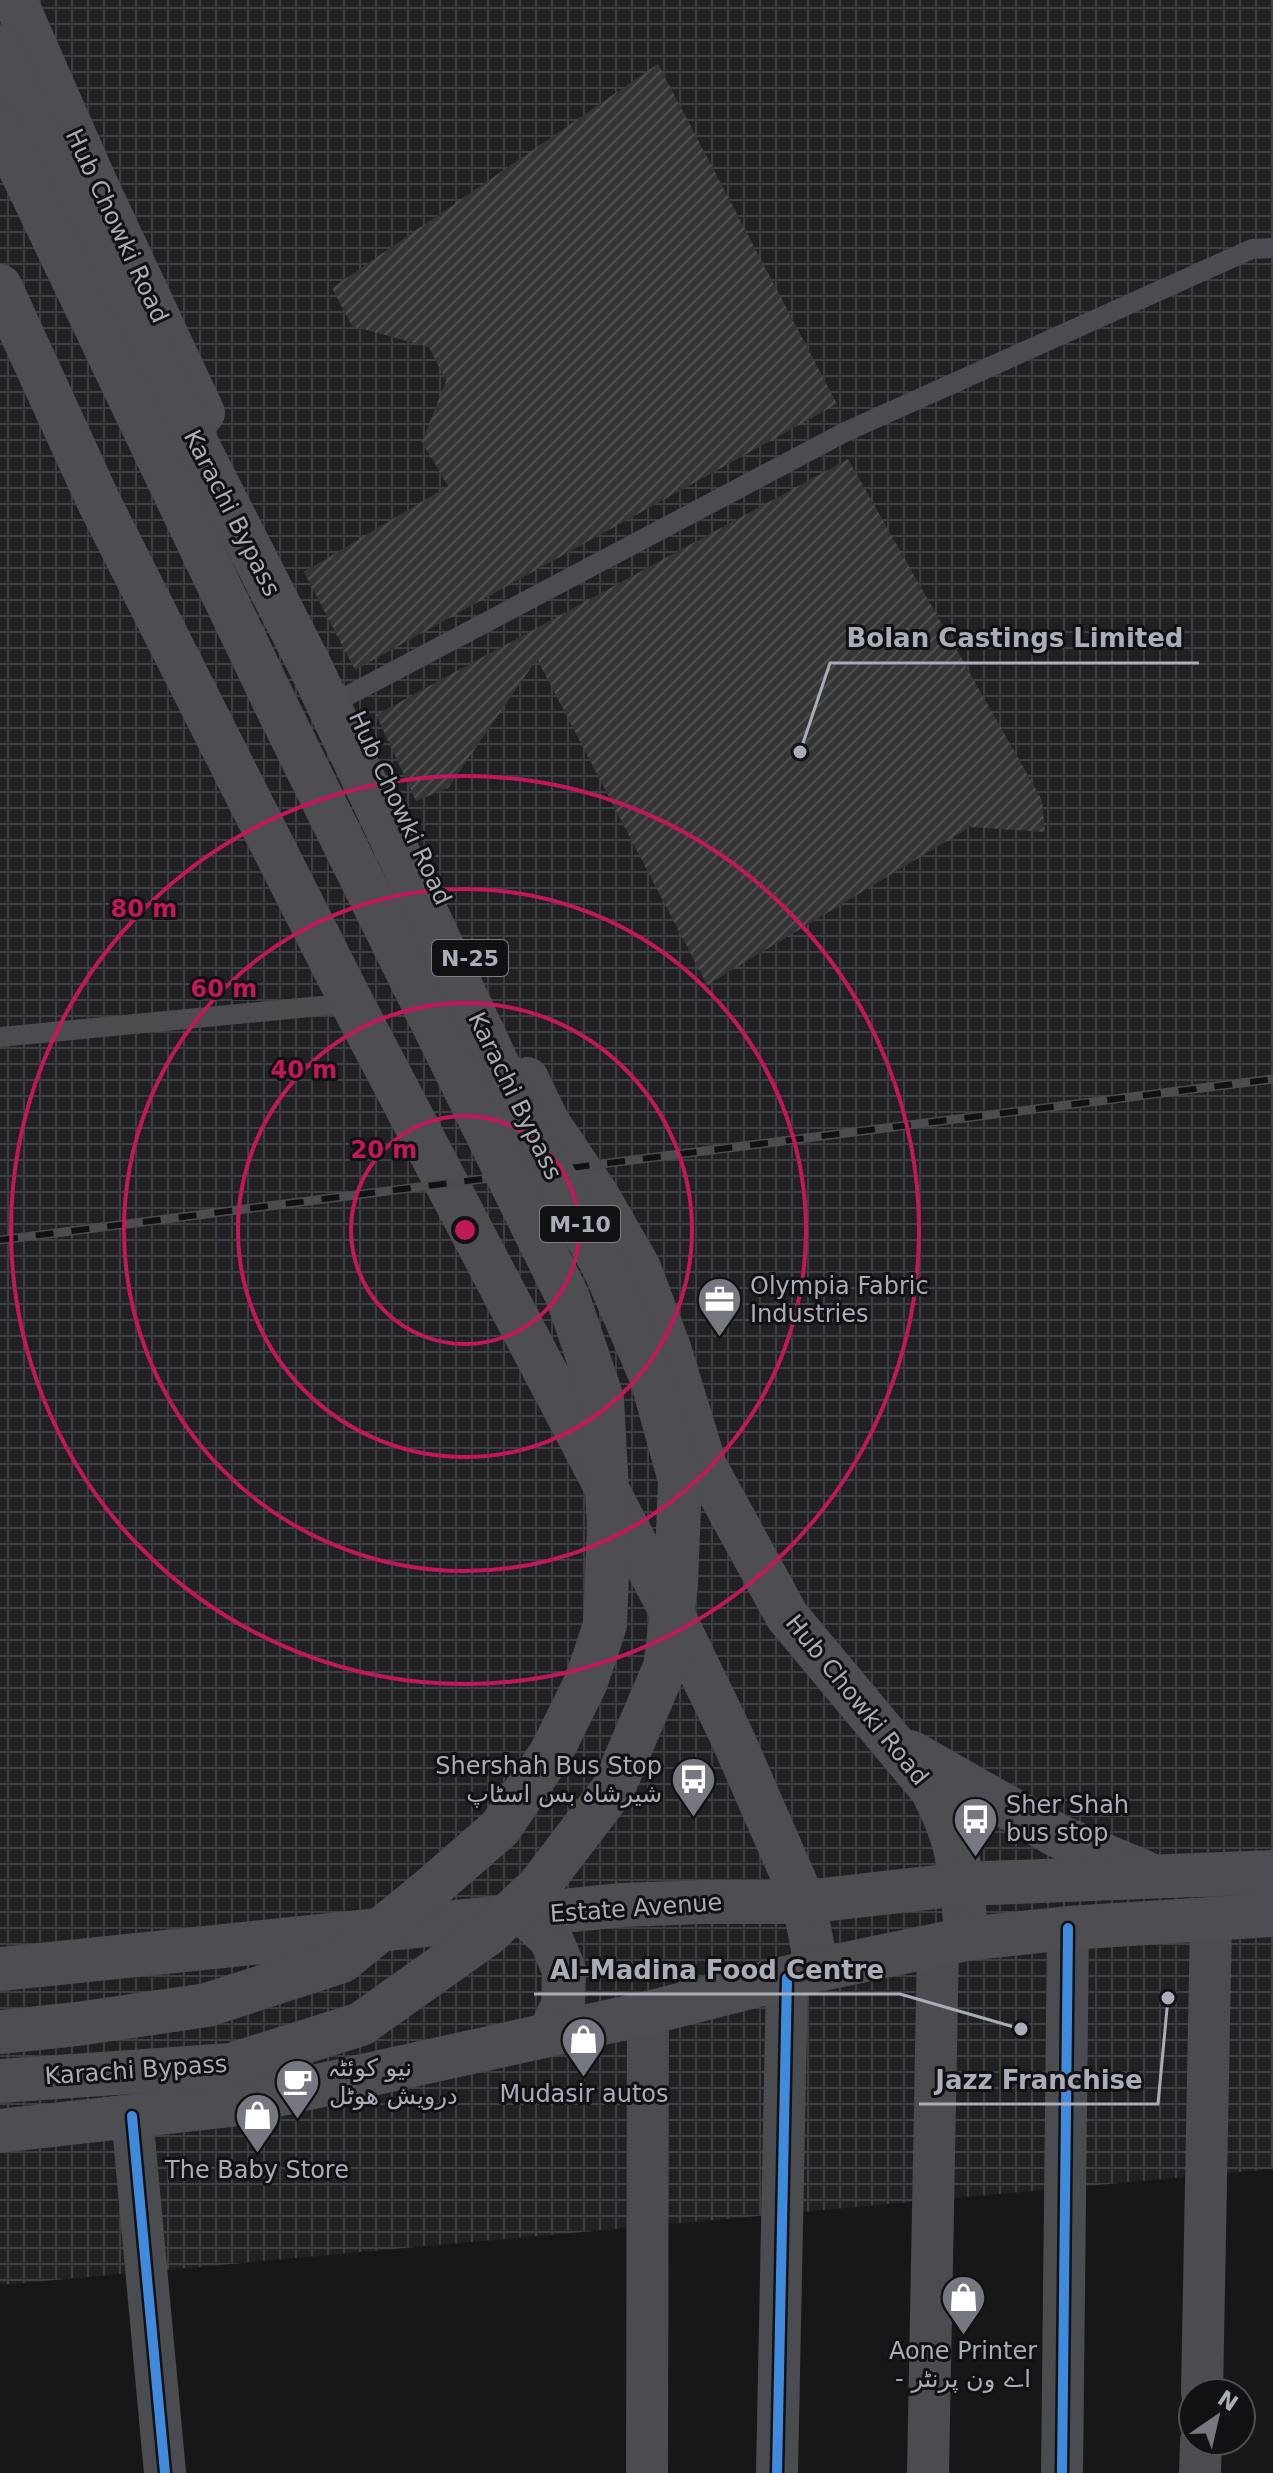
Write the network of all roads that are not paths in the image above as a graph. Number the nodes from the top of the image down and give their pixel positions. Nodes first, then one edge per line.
1 (15, 0) edge
2 (0, 47) edge
3 (0, 126) edge
4 (1273, 248) edge
5 (0, 286) edge
6 (347, 696) junction
7 (352, 1003) junction
8 (0, 1037) edge
9 (891, 1741) junction
10 (1273, 1872) edge
11 (1155, 1877) junction
12 (963, 1884) junction
13 (804, 1902) junction
14 (1273, 1915) edge
15 (527, 1916) junction
16 (1211, 1920) junction
17 (1068, 1928) junction
18 (952, 1942) junction
19 (0, 1969) edge
20 (802, 1974) junction
21 (648, 2013) junction
22 (0, 2032) edge
23 (550, 2034) junction
24 (0, 2081) edge
25 (132, 2116) junction
26 (0, 2131) edge
27 (1202, 2377) edge
28 (165, 2473) edge
29 (647, 2473) edge
30 (777, 2473) edge
31 (928, 2473) edge
32 (1062, 2473) edge

1 - 6 highway, Hub Chowki Road / N-25
2 - 24 highway, Karachi Bypass / M-10, bridge
3 - 22 highway, Karachi Bypass / M-10, bridge
4 - 6 lane
5 - 7 highway
6 - 9 highway, Hub Chowki Road / N-25
7 - 8 lane
7 - 13 highway
9 - 11 highway
9 - 12 highway, Hub Chowki Road / N-25
10 - 11 highway, Estate Avenue
11 - 12 highway, Estate Avenue
12 - 13 highway, Estate Avenue
12 - 18 highway, Hub Chowki Road / N-25
13 - 15 highway, Estate Avenue
13 - 20 highway
14 - 16 highway
15 - 19 highway, Estate Avenue
15 - 23 highway
16 - 17 highway
16 - 27 street
17 - 18 highway
17 - 32 street
18 - 20 highway
18 - 31 street
20 - 21 highway
20 - 30 street
21 - 23 highway
21 - 29 street
23 - 25 highway
25 - 26 highway
25 - 28 street

